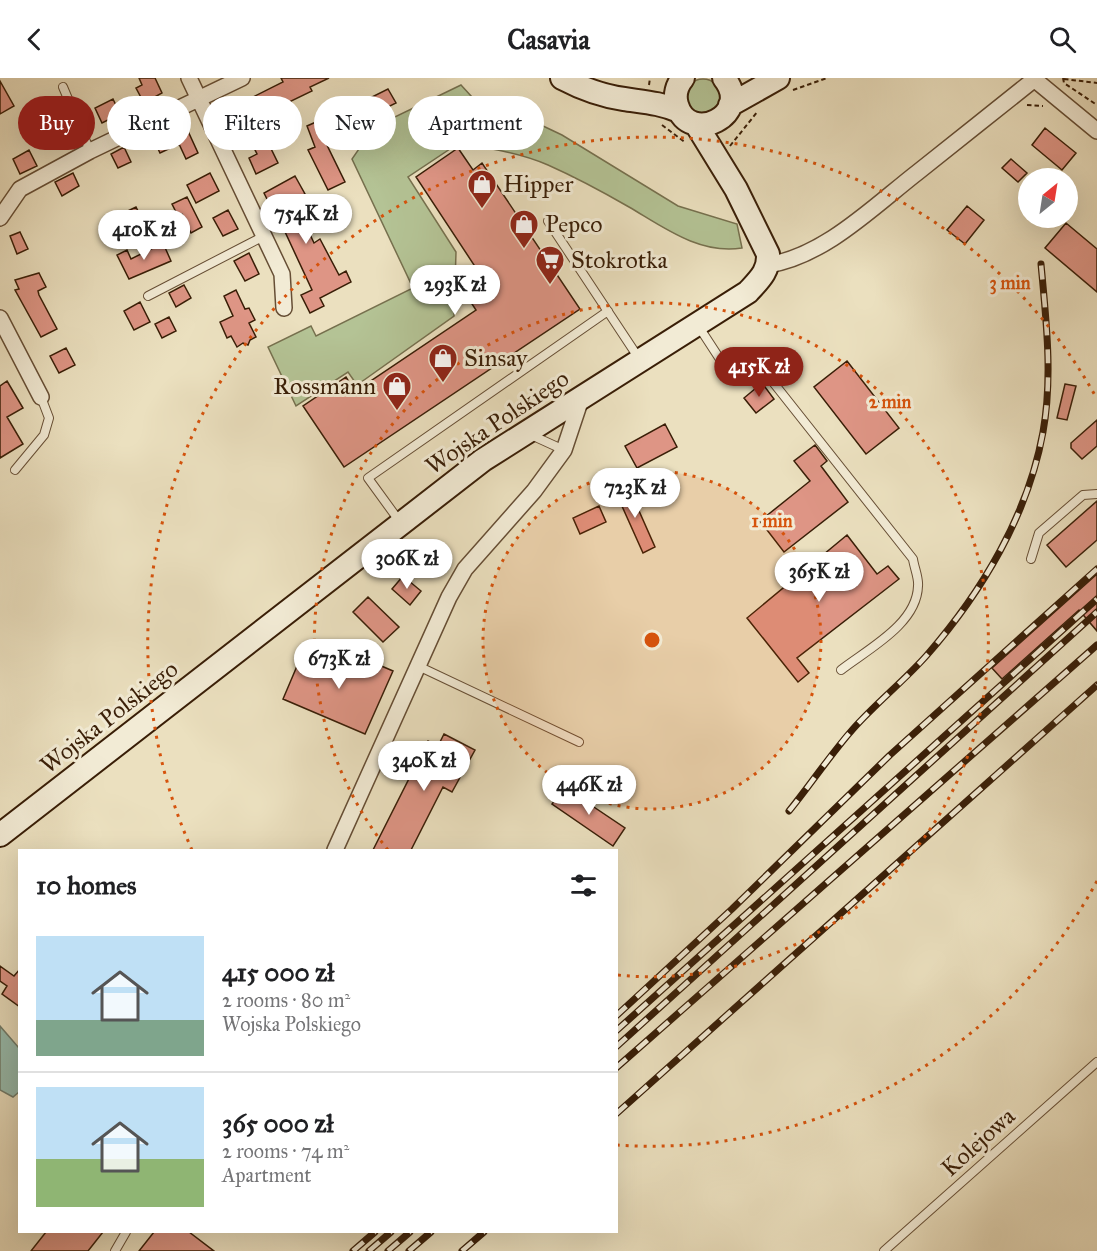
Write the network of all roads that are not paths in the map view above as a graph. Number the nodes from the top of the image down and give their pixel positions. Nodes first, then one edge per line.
1 (189, 78) edge
2 (242, 78) edge
3 (562, 78) edge
4 (591, 78) edge
5 (724, 78) edge
6 (682, 79) edge
7 (1035, 79) edge
8 (783, 85) edge
9 (63, 87) dead end
10 (199, 99) junction
11 (728, 109) junction
12 (688, 117) junction
13 (1097, 131) edge
14 (90, 151) junction
15 (736, 189) junction
16 (0, 218) edge
17 (548, 221) dead end
18 (264, 236) junction
19 (768, 264) junction
20 (148, 296) dead end
21 (284, 308) dead end
22 (608, 311) junction
23 (0, 318) edge
24 (698, 326) junction
25 (640, 361) junction
26 (582, 396) junction
27 (41, 397) joint
28 (525, 432) junction
29 (564, 450) junction
30 (15, 470) dead end
31 (1097, 494) edge
32 (401, 524) junction
33 (1031, 559) dead end
34 (418, 666) junction
35 (841, 670) dead end
36 (579, 742) dead end
37 (0, 835) edge
38 (335, 849) edge
39 (1097, 1062) edge
40 (125, 1233) edge
41 (114, 1251) edge
42 (884, 1251) edge

1 - 10 street
2 - 10 street
3 - 12 street
4 - 6 street
5 - 11 street
6 - 12 street
7 - 13 street
7 - 19 street
8 - 11 street
9 - 14 lane
10 - 14 street
10 - 18 street
11 - 12 street
11 - 15 street
12 - 15 street
14 - 16 street
15 - 19 street
17 - 22 lane
18 - 20 lane
18 - 21 street
19 - 24 street, Wojska Polskiego
22 - 25 lane
22 - 32 lane
23 - 27 street
24 - 25 street, Wojska Polskiego
24 - 35 lane
25 - 26 street, Wojska Polskiego
26 - 28 street, Wojska Polskiego
26 - 29 street
27 - 30 lane
28 - 29 lane
28 - 32 street, Wojska Polskiego
29 - 34 street
31 - 33 lane
32 - 37 street, Wojska Polskiego
34 - 36 lane
34 - 38 street
39 - 42 lane, Kolejowa
40 - 41 lane

